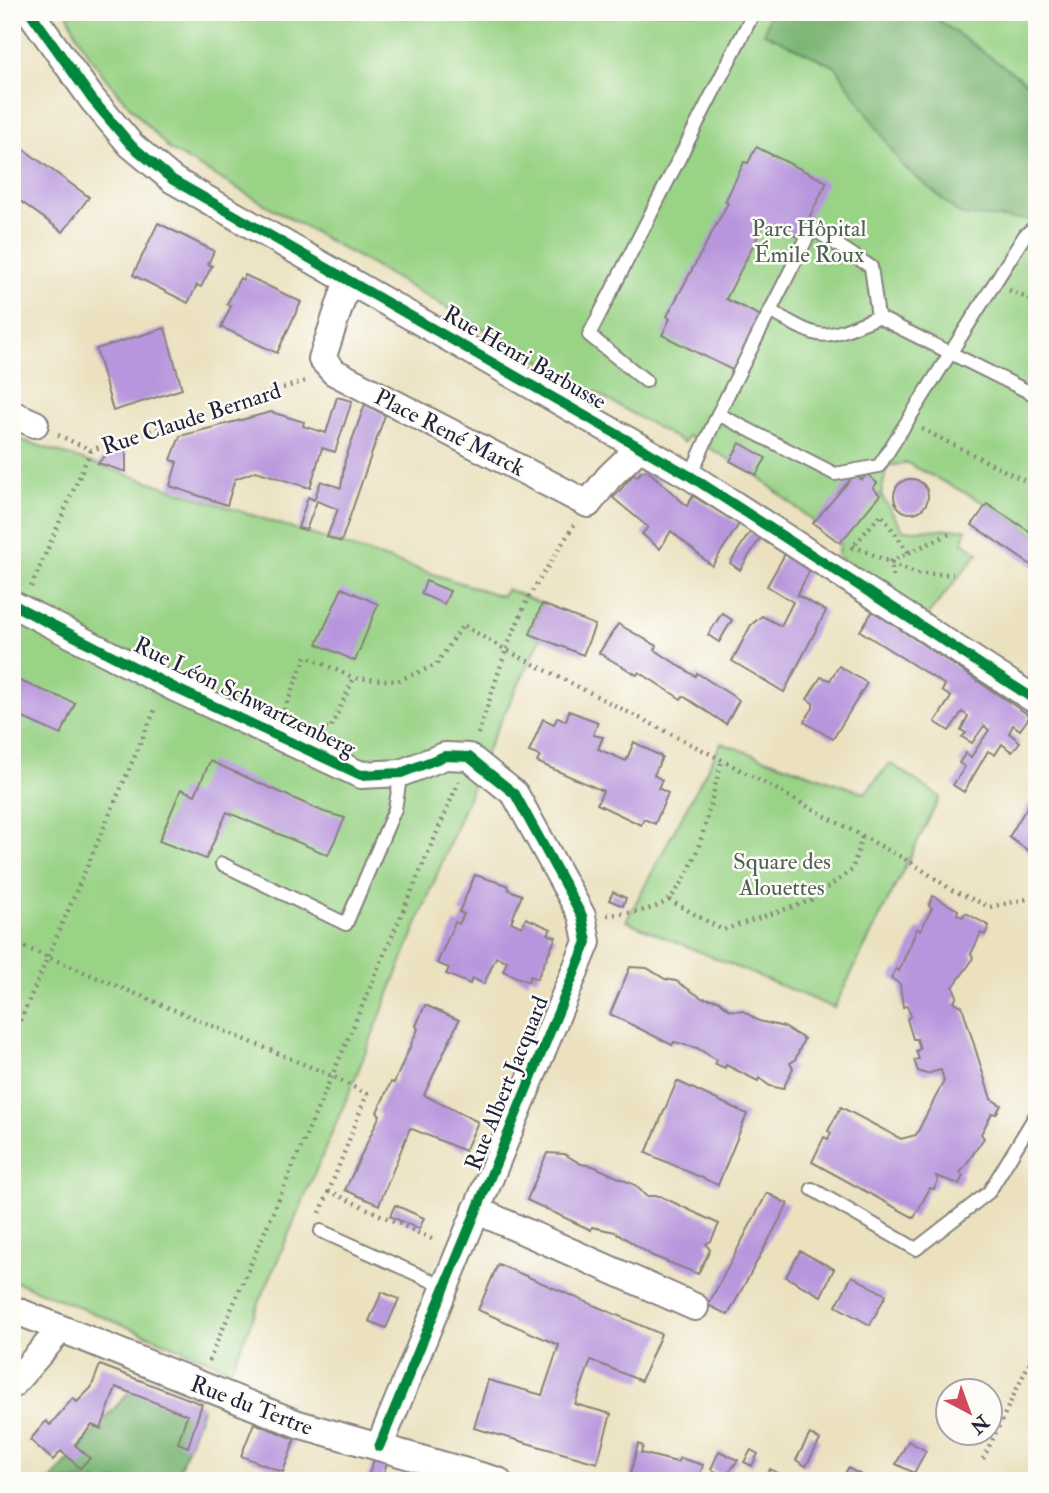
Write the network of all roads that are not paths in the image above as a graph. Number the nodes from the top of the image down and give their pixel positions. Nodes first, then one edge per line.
1 (30, 12) edge
2 (750, 13) edge
3 (1037, 225) edge
4 (348, 280) junction
5 (770, 311) junction
6 (878, 317) junction
7 (951, 353) junction
8 (646, 381) dead end
9 (1037, 396) edge
10 (718, 414) junction
11 (640, 447) junction
12 (691, 476) junction
13 (17, 606) edge
14 (1037, 701) edge
15 (470, 757) joint
16 (401, 773) junction
17 (222, 864) dead end
18 (1037, 1113) edge
19 (812, 1189) dead end
20 (476, 1210) junction
21 (321, 1231) dead end
22 (445, 1287) junction
23 (695, 1307) dead end
24 (12, 1309) edge
25 (60, 1330) junction
26 (12, 1385) edge
27 (379, 1447) junction
28 (498, 1481) edge

1 - 4 street, Rue Henri Barbusse
2 - 8 lane
3 - 7 lane
4 - 11 street, Rue Henri Barbusse
4 - 11 street, Place René Marck
5 - 6 lane
5 - 6 lane
5 - 10 lane
6 - 7 lane
7 - 9 lane
7 - 10 lane
10 - 12 lane
11 - 12 street, Rue Henri Barbusse
12 - 14 street, Rue Henri Barbusse
13 - 16 street, Rue Léon Schwartzenberg
15 - 16 street, Rue Léon Schwartzenberg
15 - 20 street, Rue Albert Jacquard
16 - 17 lane
18 - 19 lane
20 - 22 street, Rue Albert Jacquard
20 - 23 street
21 - 22 lane
22 - 27 street, Rue Albert Jacquard
24 - 25 street, Rue du Tertre
25 - 26 street
25 - 27 street, Rue du Tertre
27 - 28 street, Rue du Tertre

